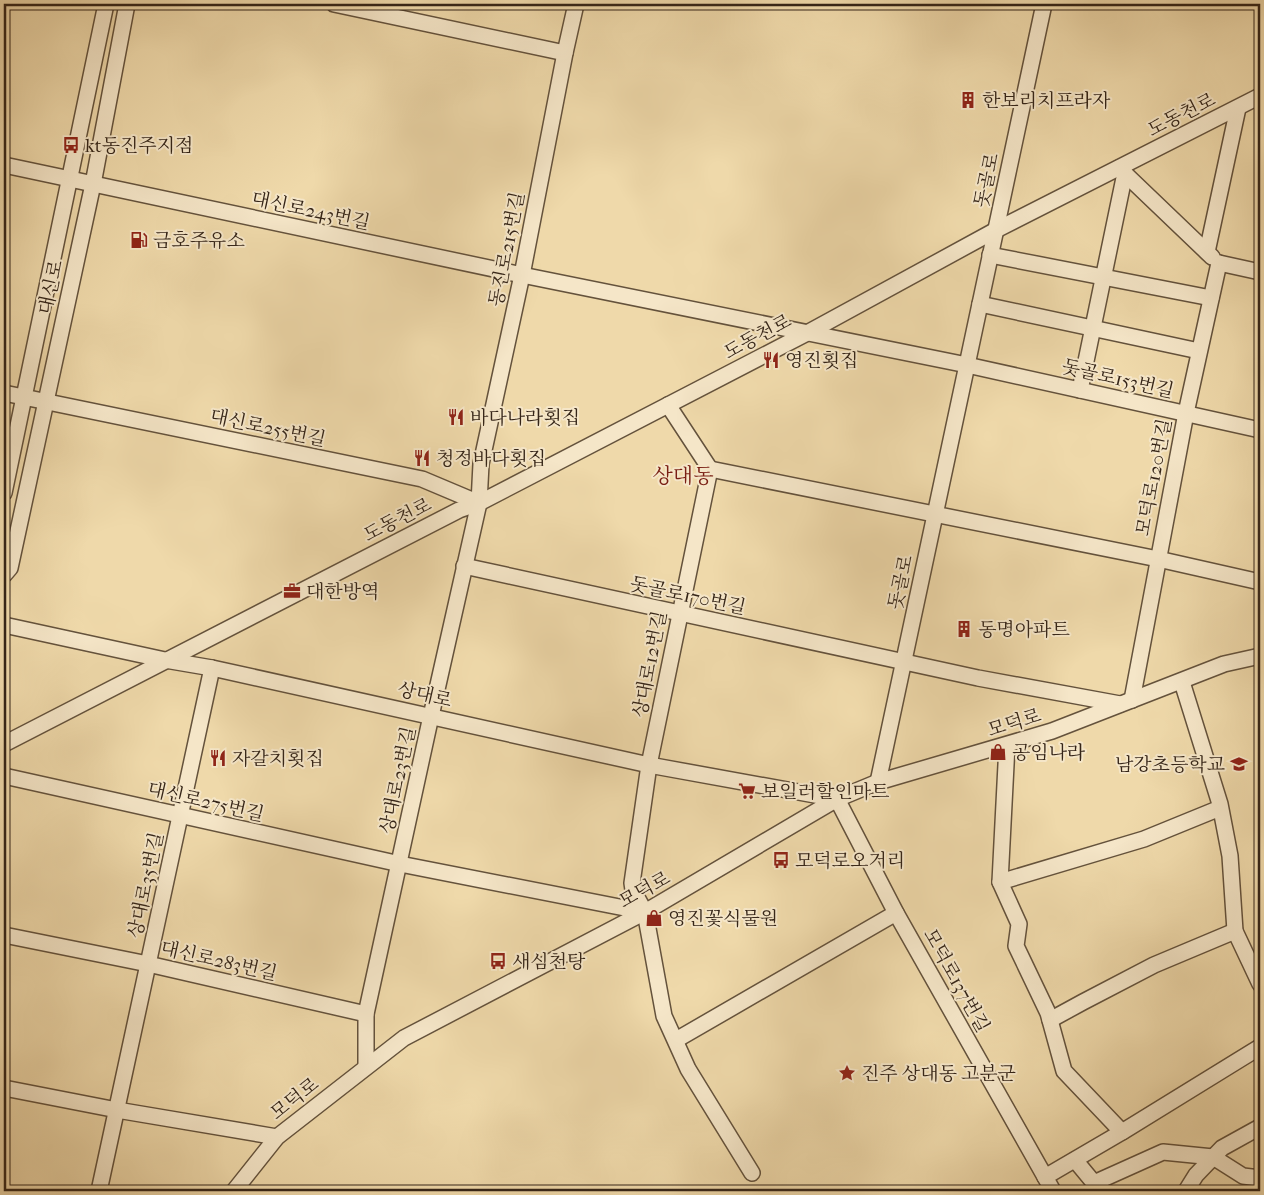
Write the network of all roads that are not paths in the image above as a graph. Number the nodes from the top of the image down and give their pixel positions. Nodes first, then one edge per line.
1 (106, 4) edge
2 (127, 4) edge
3 (334, 4) edge
4 (576, 4) edge
5 (1044, 4) edge
6 (565, 52) junction
7 (1260, 96) edge
8 (1238, 108) junction
9 (4, 164) edge
10 (1122, 171) junction
11 (69, 179) junction
12 (93, 184) junction
13 (996, 230) junction
14 (1207, 252) junction
15 (990, 255) junction
16 (1219, 263) junction
17 (1260, 272) edge
18 (522, 275) junction
19 (1103, 276) junction
20 (1211, 298) junction
21 (980, 304) junction
22 (1092, 327) junction
23 (809, 332) junction
24 (1199, 351) junction
25 (967, 365) junction
26 (1080, 390) junction
27 (4, 393) edge
28 (23, 397) junction
29 (46, 402) junction
30 (668, 406) junction
31 (1186, 414) junction
32 (1260, 430) edge
33 (710, 469) junction
34 (4, 493) edge
35 (479, 503) junction
36 (935, 514) junction
37 (1158, 559) junction
38 (464, 566) junction
39 (4, 575) edge
40 (1260, 582) edge
41 (679, 614) junction
42 (4, 625) edge
43 (1260, 656) edge
44 (165, 660) junction
45 (904, 662) junction
46 (212, 668) junction
47 (1182, 682) junction
48 (1126, 702) junction
49 (431, 716) junction
50 (4, 744) edge
51 (1007, 745) junction
52 (650, 765) junction
53 (4, 776) edge
54 (878, 782) junction
55 (837, 799) junction
56 (1220, 808) junction
57 (180, 816) junction
58 (400, 864) junction
59 (1000, 882) junction
60 (645, 912) junction
61 (896, 912) junction
62 (1234, 931) junction
63 (4, 935) edge
64 (148, 964) junction
65 (1260, 984) edge
66 (366, 1014) junction
67 (1050, 1020) junction
68 (676, 1040) junction
69 (1260, 1047) edge
70 (366, 1066) junction
71 (4, 1088) edge
72 (117, 1110) junction
73 (1260, 1127) edge
74 (1122, 1132) junction
75 (277, 1137) junction
76 (1213, 1158) junction
77 (1075, 1160) junction
78 (752, 1173) dead end
79 (1045, 1177) junction
80 (1260, 1178) edge
81 (99, 1191) edge
82 (234, 1191) edge
83 (1053, 1191) edge
84 (1186, 1191) edge

1 - 11 street, 대신로
2 - 12 street, 대신로
3 - 6 street
4 - 6 street, 동진로215번길
5 - 13 street, 돗골로
6 - 18 street, 동진로215번길
7 - 8 street, 도동천로
8 - 10 street, 도동천로
8 - 14 street
9 - 11 street, 대신로243번길
10 - 13 street, 도동천로
10 - 14 street
10 - 19 street
11 - 12 street, 대신로243번길
11 - 28 street, 대신로
12 - 18 street, 대신로243번길
12 - 29 street, 대신로
13 - 15 street, 돗골로
13 - 23 street, 도동천로
14 - 16 street
15 - 19 street
15 - 21 street, 돗골로
16 - 17 street
16 - 20 street, 모덕로120번길
18 - 23 street, 도동천로
18 - 35 street, 동진로215번길
19 - 20 street
19 - 22 street
20 - 24 street, 모덕로120번길
21 - 22 street
21 - 25 street, 돗골로
22 - 24 street
22 - 26 street
23 - 25 street
23 - 30 street, 도동천로
24 - 31 street, 모덕로120번길
25 - 26 street, 돗골로153번길
25 - 36 street, 돗골로
26 - 31 street, 돗골로153번길
27 - 28 street, 대신로255번길
28 - 29 street, 대신로255번길
28 - 34 street, 대신로
29 - 35 street, 대신로255번길
29 - 39 street, 대신로
30 - 33 street
30 - 35 street, 도동천로
31 - 32 street, 돗골로153번길
31 - 37 street, 모덕로120번길
33 - 36 street
33 - 41 street, 상대로12번길
35 - 38 street, 상대로23번길
35 - 44 street, 도동천로
36 - 37 street
36 - 45 street, 돗골로
37 - 40 street
37 - 48 street, 모덕로120번길
38 - 41 street, 돗골로170번길
38 - 49 street, 상대로23번길
41 - 45 street, 돗골로170번길
41 - 52 street, 상대로12번길
42 - 44 street, 상대로
43 - 47 street, 모덕로
44 - 46 street, 상대로
44 - 50 street, 도동천로
45 - 48 street, 모덕로
45 - 54 street, 돗골로
46 - 49 street, 상대로
46 - 57 street, 상대로35번길
47 - 48 street, 모덕로
47 - 56 street
48 - 51 street, 모덕로
49 - 52 street, 상대로
49 - 58 street, 상대로23번길
51 - 54 street, 모덕로
51 - 59 street
52 - 55 street, 상대로
52 - 60 street, 상대로12번길
53 - 57 street, 대신로275번길
54 - 55 street, 모덕로
55 - 60 street, 모덕로
55 - 61 street, 모덕로137번길
56 - 59 street
56 - 62 street
57 - 58 street, 대신로275번길
57 - 64 street, 상대로35번길
58 - 60 street, 대신로275번길
58 - 66 street, 상대로23번길
59 - 67 street
60 - 68 street, 상대로12번길
60 - 70 street, 모덕로
61 - 68 street
61 - 79 street, 모덕로137번길
62 - 65 street
62 - 67 street
63 - 64 street, 대신로283번길
64 - 66 street, 대신로283번길
64 - 72 street, 상대로35번길
66 - 70 street, 상대로23번길
67 - 74 street
68 - 78 street, 상대로12번길
69 - 74 street
70 - 75 street, 모덕로
71 - 72 street
72 - 75 street
72 - 81 street, 상대로35번길
73 - 76 street
74 - 77 street
75 - 82 street, 모덕로
76 - 77 street
76 - 80 street
76 - 84 street
77 - 79 street
79 - 83 street, 모덕로137번길

